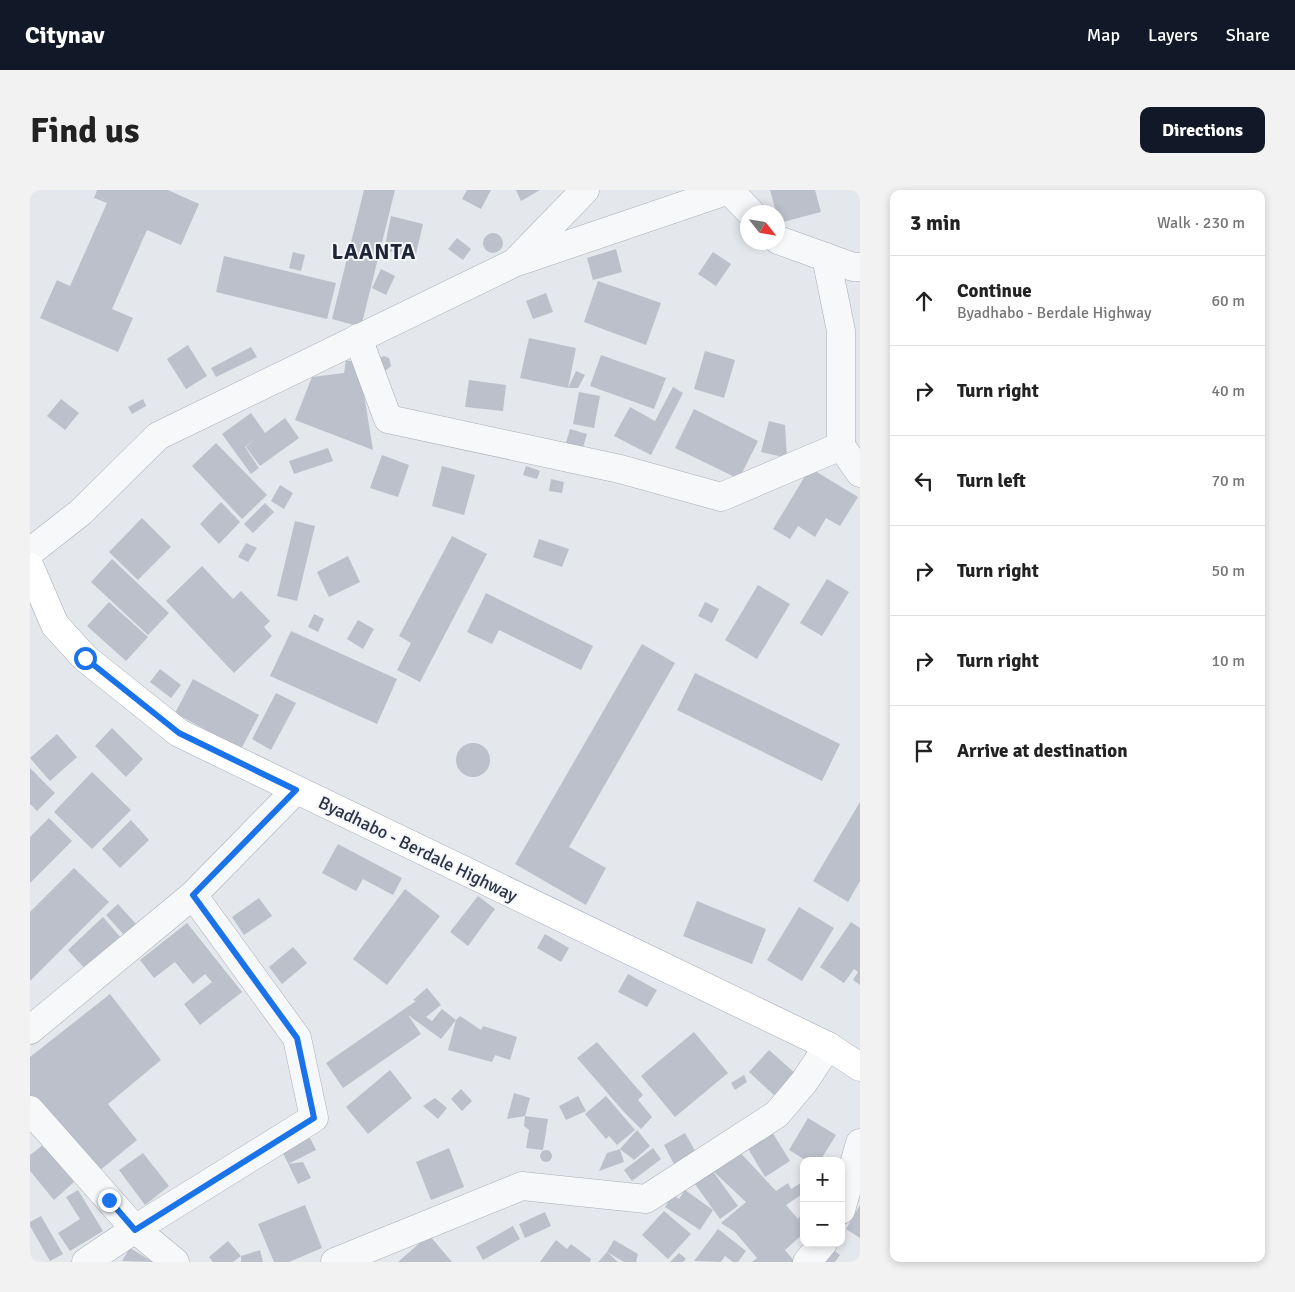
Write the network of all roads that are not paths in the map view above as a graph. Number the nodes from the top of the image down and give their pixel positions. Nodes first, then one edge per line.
1 (585, 190) edge
2 (729, 190) edge
3 (743, 205) edge
4 (785, 242) edge
5 (826, 257) junction
6 (514, 263) junction
7 (860, 267) edge
8 (358, 338) junction
9 (841, 446) junction
10 (860, 473) edge
11 (30, 552) edge
12 (30, 568) edge
13 (296, 790) junction
14 (193, 895) junction
15 (30, 1030) edge
16 (828, 1046) junction
17 (860, 1067) edge
18 (30, 1110) edge
19 (860, 1143) edge
20 (843, 1202) edge
21 (135, 1230) junction
22 (819, 1247) edge
23 (86, 1262) edge
24 (175, 1262) edge
25 (335, 1262) edge
26 (806, 1262) edge

1 - 6 street
2 - 3 street
2 - 6 street
4 - 5 street
5 - 7 street
5 - 9 street
6 - 8 street
8 - 9 street
8 - 11 street
9 - 10 street
12 - 13 main road, Byadhabo - Berdale Highway
13 - 14 street
13 - 16 main road, Byadhabo - Berdale Highway
14 - 15 street
14 - 21 street
16 - 17 main road, Byadhabo - Berdale Highway
16 - 25 street
18 - 21 street
19 - 20 street
21 - 23 street
21 - 24 street
22 - 26 street

